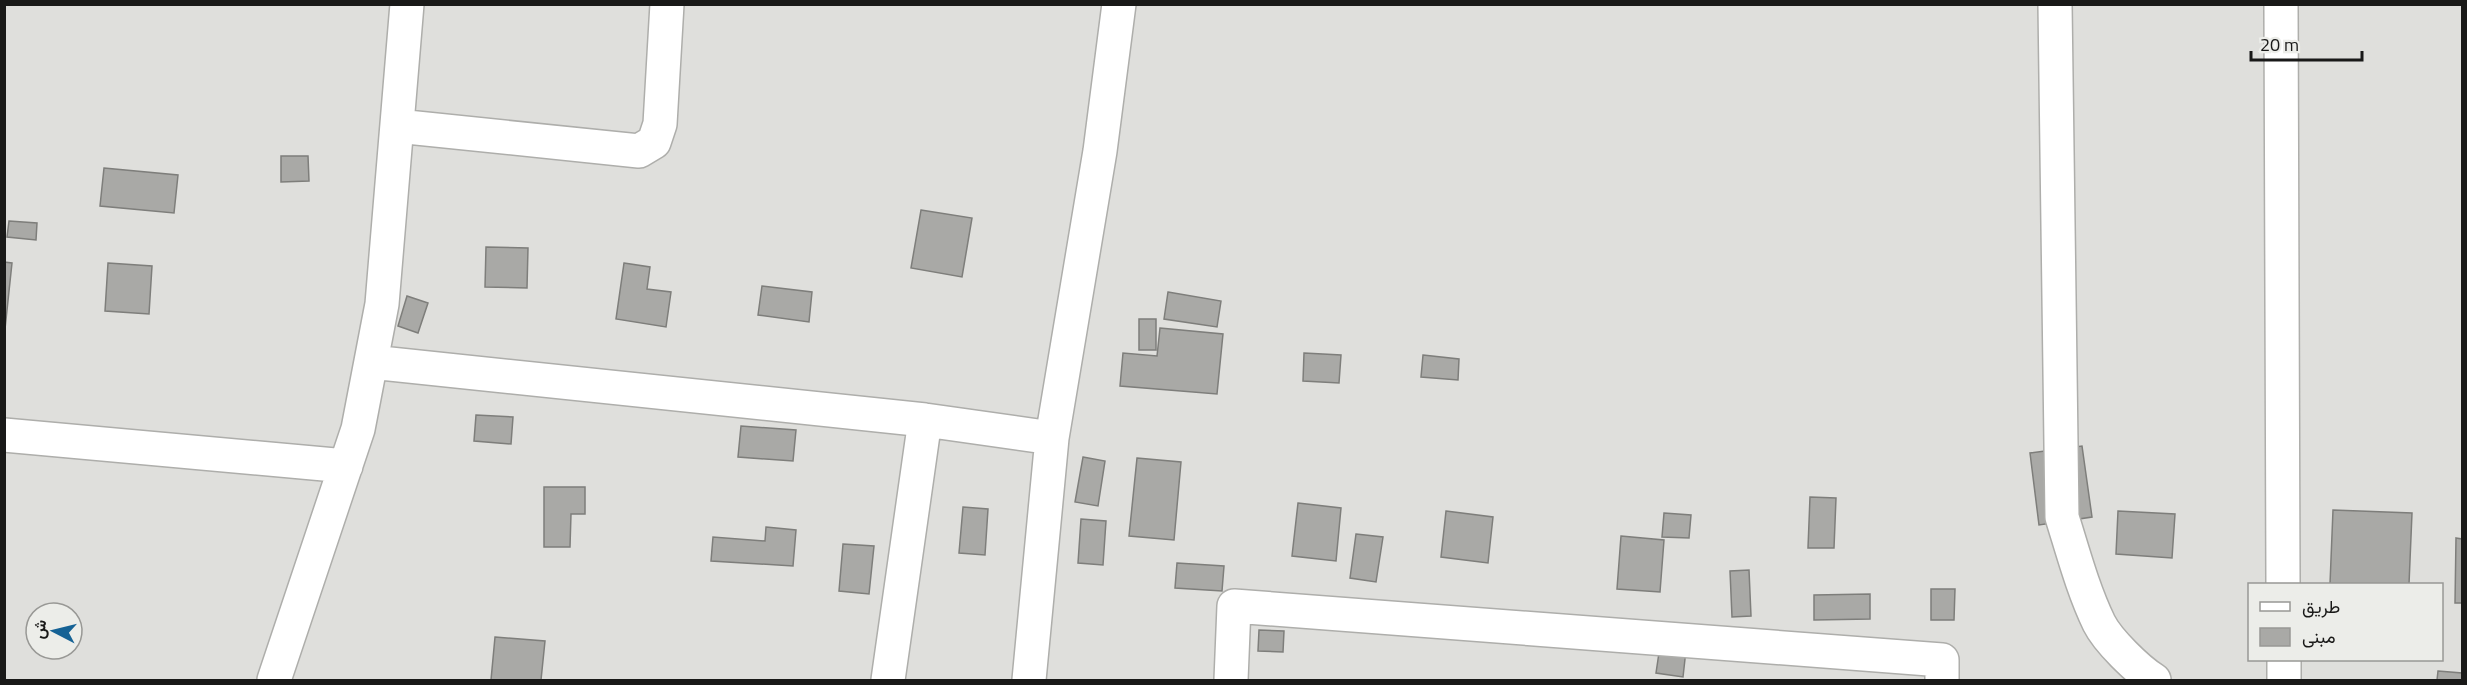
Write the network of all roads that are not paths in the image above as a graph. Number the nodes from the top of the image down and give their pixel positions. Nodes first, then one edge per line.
1 (407, 4) edge
2 (667, 4) edge
3 (1119, 4) edge
4 (2055, 4) edge
5 (2281, 4) edge
6 (397, 126) junction
7 (371, 362) junction
8 (925, 420) junction
9 (4, 435) edge
10 (1052, 438) junction
11 (346, 466) junction
12 (2283, 583) edge
13 (2284, 661) edge
14 (274, 681) edge
15 (888, 681) edge
16 (1029, 681) edge
17 (1231, 681) edge
18 (1942, 681) edge
19 (2154, 681) edge
20 (2284, 681) edge

1 - 6 street
2 - 6 street
3 - 10 street
4 - 19 street
5 - 12 street
6 - 7 street
7 - 8 street
7 - 11 street
8 - 10 street
8 - 15 street
9 - 11 street
10 - 16 street
11 - 14 street
13 - 20 street
17 - 18 street

